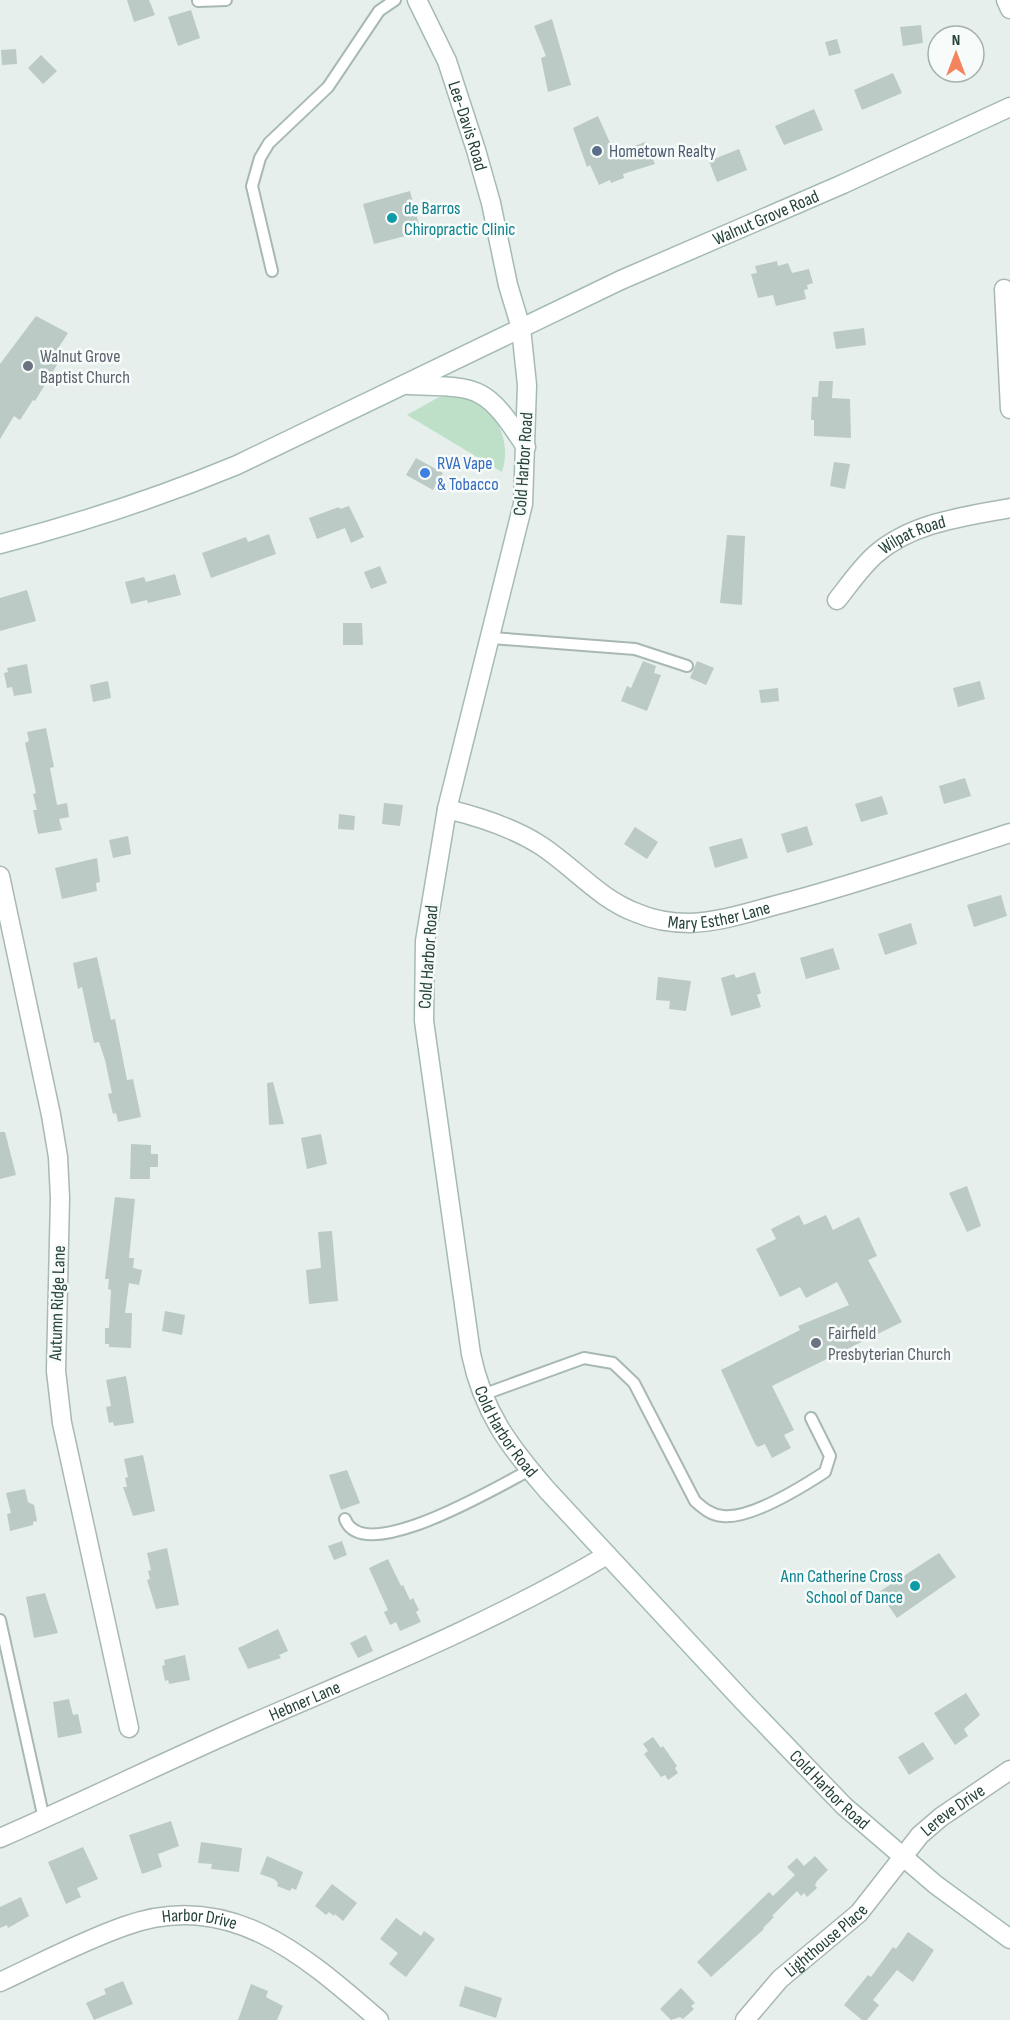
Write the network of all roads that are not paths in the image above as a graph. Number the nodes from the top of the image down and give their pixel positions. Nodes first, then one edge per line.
1 (226, 0) edge
2 (395, 0) edge
3 (417, 0) edge
4 (1006, 0) edge
5 (198, 1) edge
6 (1010, 9) edge
7 (1010, 106) edge
8 (272, 271) dead end
9 (1004, 289) dead end
10 (521, 328) junction
11 (406, 384) junction
12 (1010, 409) edge
13 (526, 447) junction
14 (1010, 508) edge
15 (0, 544) edge
16 (837, 600) dead end
17 (492, 638) junction
18 (687, 666) dead end
19 (447, 809) junction
20 (1010, 833) edge
21 (0, 876) edge
22 (482, 1395) junction
23 (811, 1418) dead end
24 (530, 1470) junction
25 (345, 1519) dead end
26 (607, 1555) junction
27 (0, 1620) edge
28 (129, 1728) dead end
29 (1010, 1770) edge
30 (44, 1819) junction
31 (0, 1838) edge
32 (901, 1857) junction
33 (1010, 1939) edge
34 (0, 1982) edge
35 (379, 2020) edge
36 (745, 2020) edge

1 - 5 lane
2 - 8 lane
3 - 10 main road, Lee-Davis Road
4 - 6 main road
7 - 10 main road, Walnut Grove Road
9 - 12 main road
10 - 11 main road
10 - 13 main road, Cold Harbor Road
11 - 13 main road
11 - 15 main road
13 - 17 main road, Cold Harbor Road
14 - 16 main road, Wilpat Road
17 - 18 lane
17 - 19 main road, Cold Harbor Road
19 - 20 main road, Mary Esther Lane
19 - 22 main road, Cold Harbor Road
21 - 28 main road, Autumn Ridge Lane
22 - 23 lane
22 - 24 main road, Cold Harbor Road
24 - 25 lane
24 - 26 main road, Cold Harbor Road
26 - 30 main road, Hebner Lane
26 - 32 main road, Cold Harbor Road
27 - 30 lane
29 - 32 main road, Lereve Drive
30 - 31 main road, Hebner Lane
32 - 33 main road, Cold Harbor Road
32 - 36 main road, Lighthouse Place
34 - 35 main road, Harbor Drive

